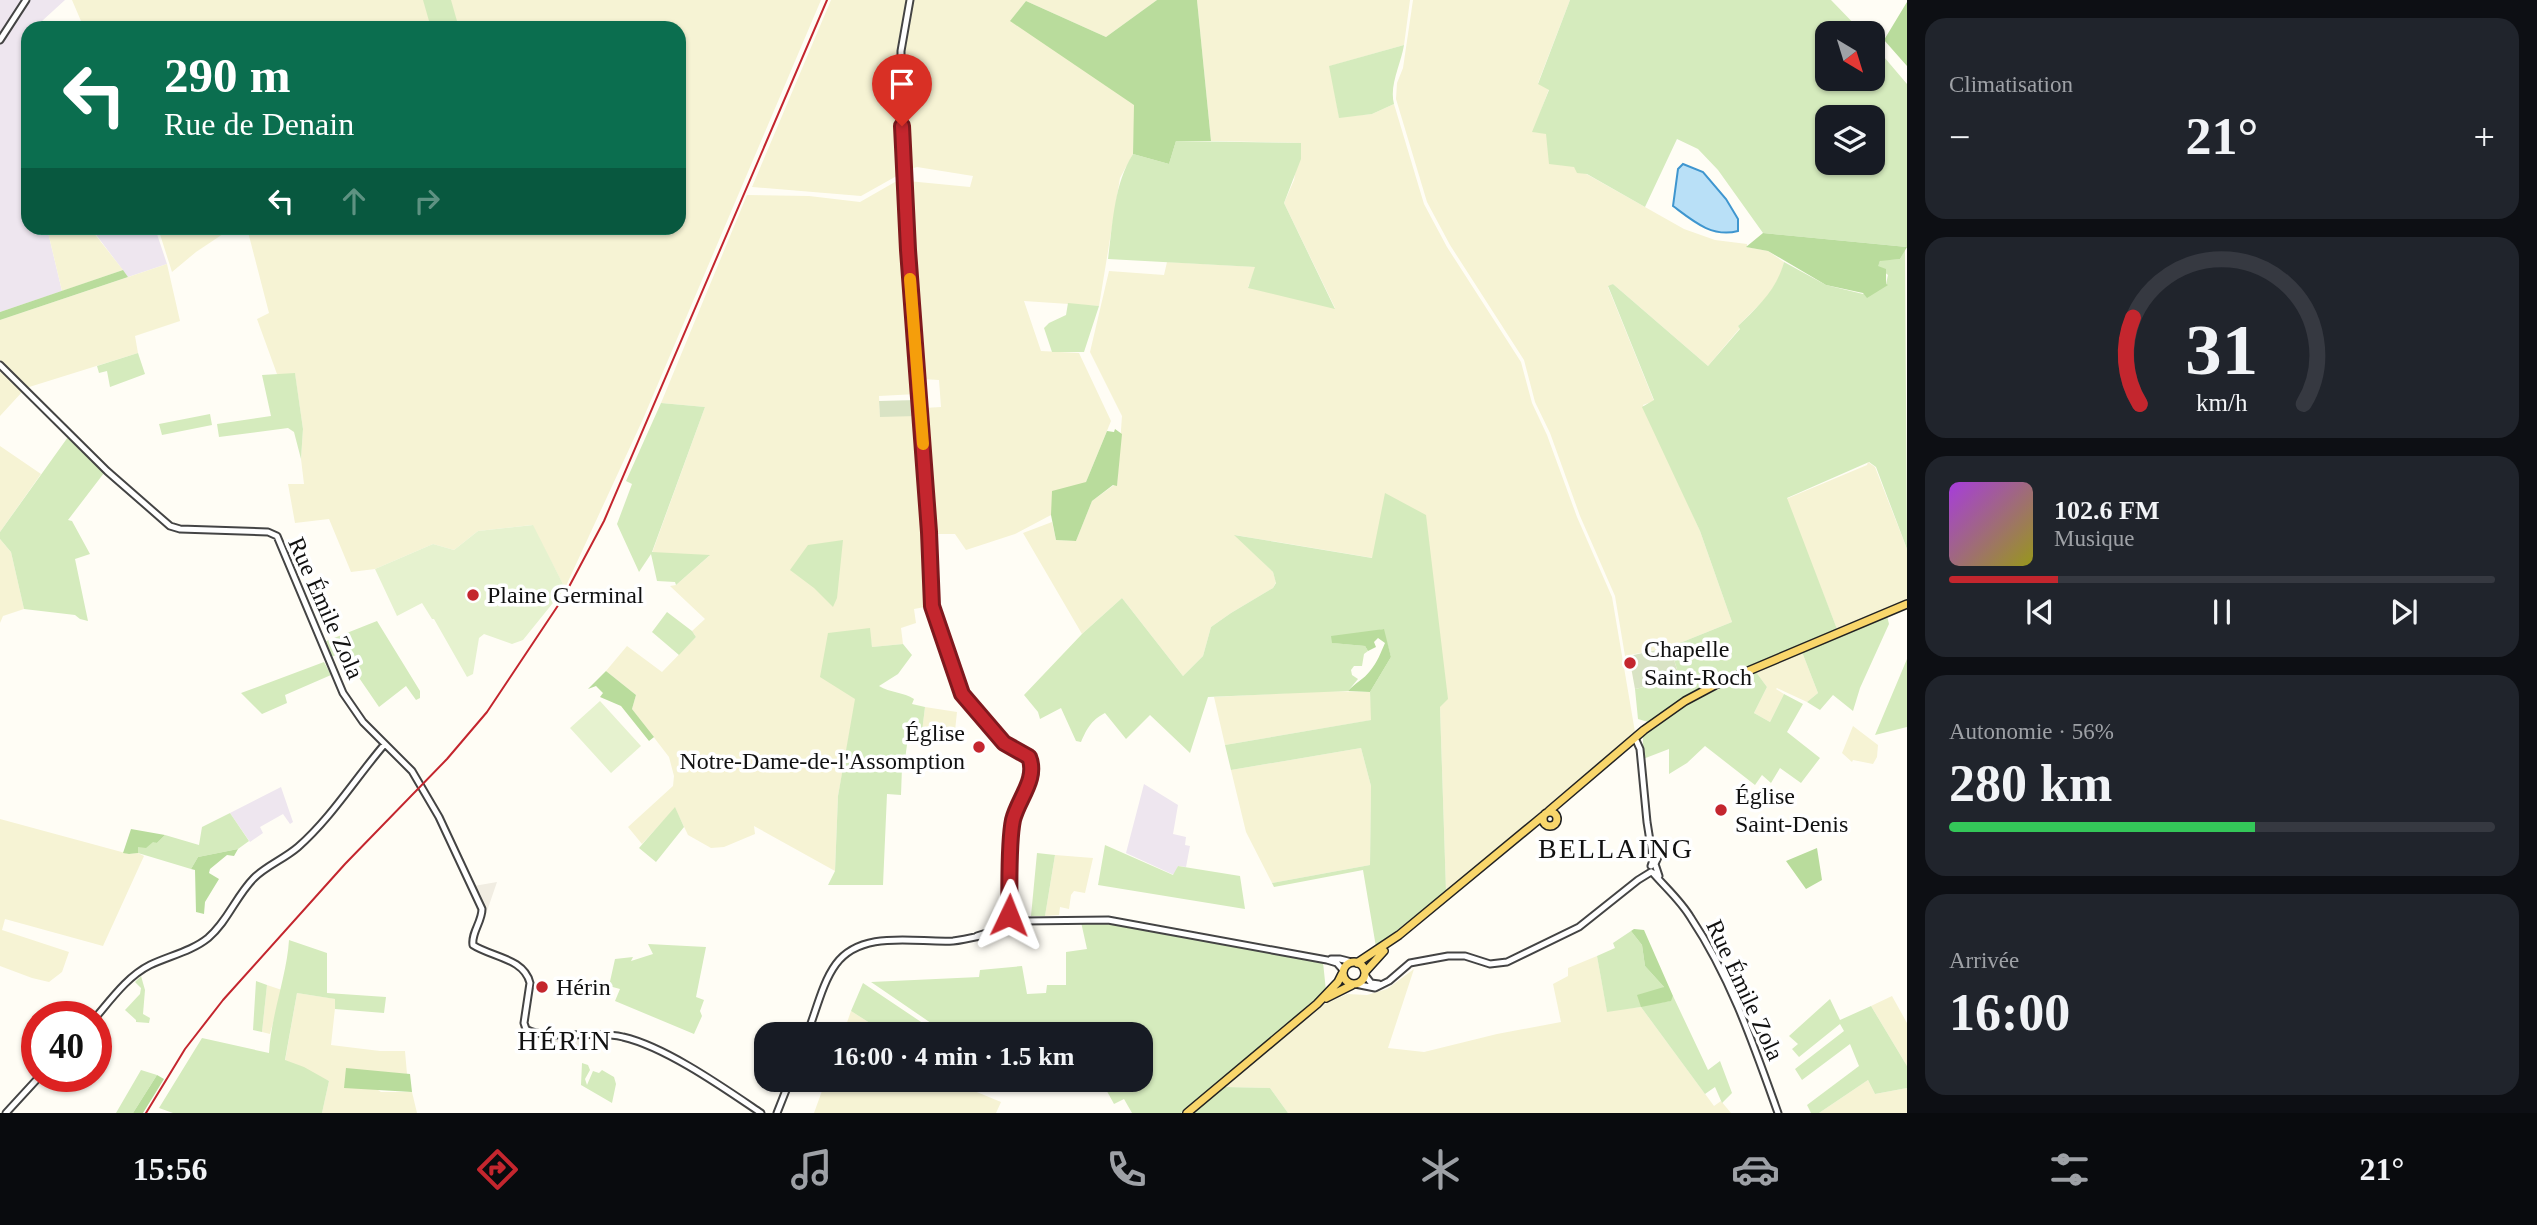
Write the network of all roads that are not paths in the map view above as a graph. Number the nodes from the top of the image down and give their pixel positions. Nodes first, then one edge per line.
1 (26, 0) edge
2 (910, 0) edge
3 (0, 40) edge
4 (0, 365) edge
5 (1907, 604) edge
6 (1635, 738) junction
7 (384, 745) junction
8 (1568, 794) junction
9 (1557, 816) junction
10 (1546, 817) junction
11 (1653, 869) junction
12 (1010, 926) junction
13 (1399, 935) junction
14 (1327, 960) junction
15 (1354, 962) junction
16 (1343, 972) junction
17 (1365, 974) junction
18 (1382, 984) junction
19 (1354, 985) junction
20 (111, 1001) edge
21 (1317, 1004) junction
22 (812, 1022) edge
23 (26, 1092) edge
24 (785, 1092) edge
25 (8, 1113) edge
26 (761, 1113) edge
27 (777, 1113) edge
28 (1187, 1113) edge
29 (1778, 1113) edge

1 - 3 street
2 - 12 street
4 - 7 street, Rue Émile Zola
5 - 6 main road
6 - 8 main road
6 - 11 street
7 - 20 street
7 - 26 street
8 - 9 main road
8 - 10 main road
9 - 10 main road
9 - 10 main road
10 - 13 main road
11 - 18 street
11 - 29 street, Rue Émile Zola
12 - 14 street
12 - 22 street
13 - 15 main road
13 - 17 main road
14 - 15 street
14 - 16 street
15 - 16 main road
15 - 17 main road
16 - 19 main road
16 - 21 main road
17 - 18 street
17 - 19 main road
18 - 19 street
19 - 21 main road
21 - 28 main road
23 - 25 street
24 - 27 street

